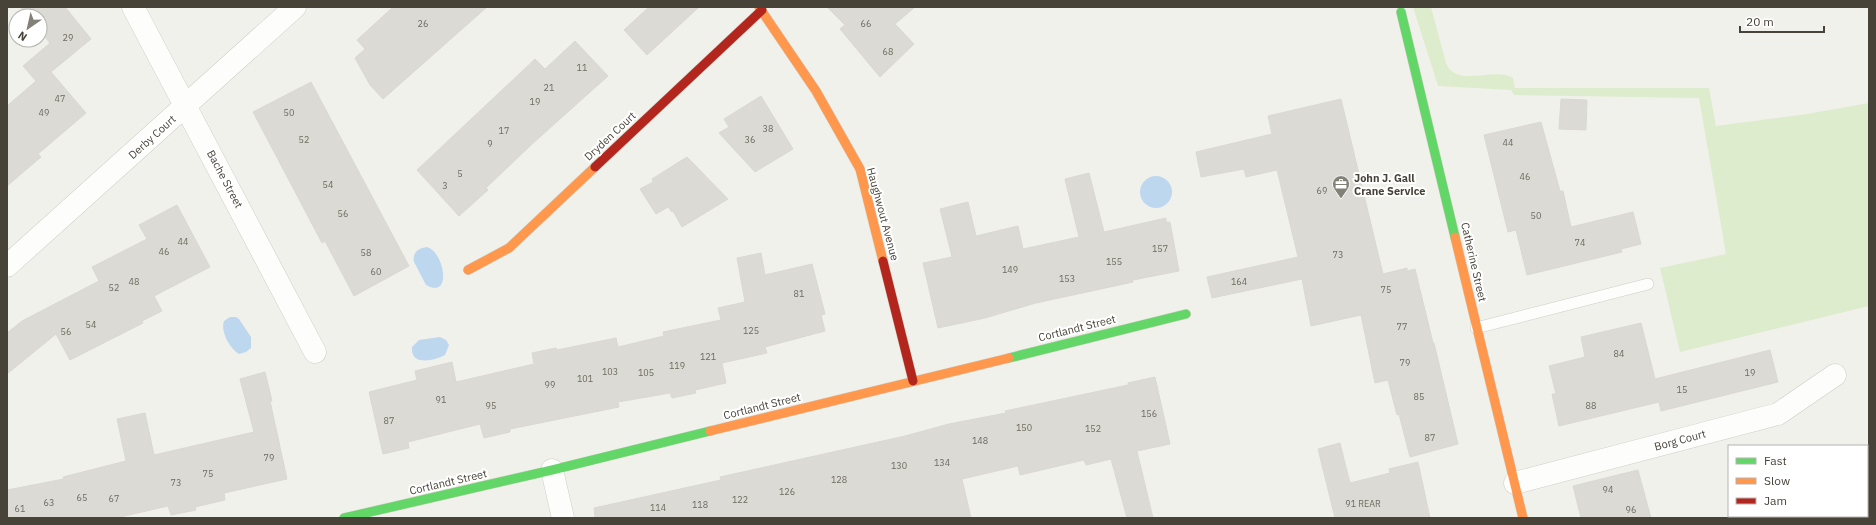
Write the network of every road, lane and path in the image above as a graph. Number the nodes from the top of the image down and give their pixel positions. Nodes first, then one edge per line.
1 (133, 7) edge
2 (295, 7) edge
3 (761, 9) edge
4 (1401, 12) dead end
5 (187, 106) junction
6 (7, 266) edge
7 (468, 270) dead end
8 (1648, 284) dead end
9 (1186, 314) dead end
10 (1476, 328) junction
11 (316, 352) dead end
12 (1834, 374) dead end
13 (913, 381) junction
14 (552, 470) junction
15 (1515, 483) junction
16 (344, 518) edge
17 (562, 518) edge
18 (1523, 518) edge

1 - 5 street, Bache Street
2 - 5 street, Derby Court
3 - 7 street, Dryden Court
3 - 13 street, Haughwout Avenue
4 - 10 street, Catherine Street
5 - 6 street, Derby Court
5 - 11 street, Bache Street
8 - 10 lane
9 - 13 street, Cortlandt Street
10 - 15 street, Catherine Street
12 - 15 street, Borg Court
13 - 14 street, Cortlandt Street
14 - 16 street, Cortlandt Street
14 - 17 street
15 - 18 street, Catherine Street

